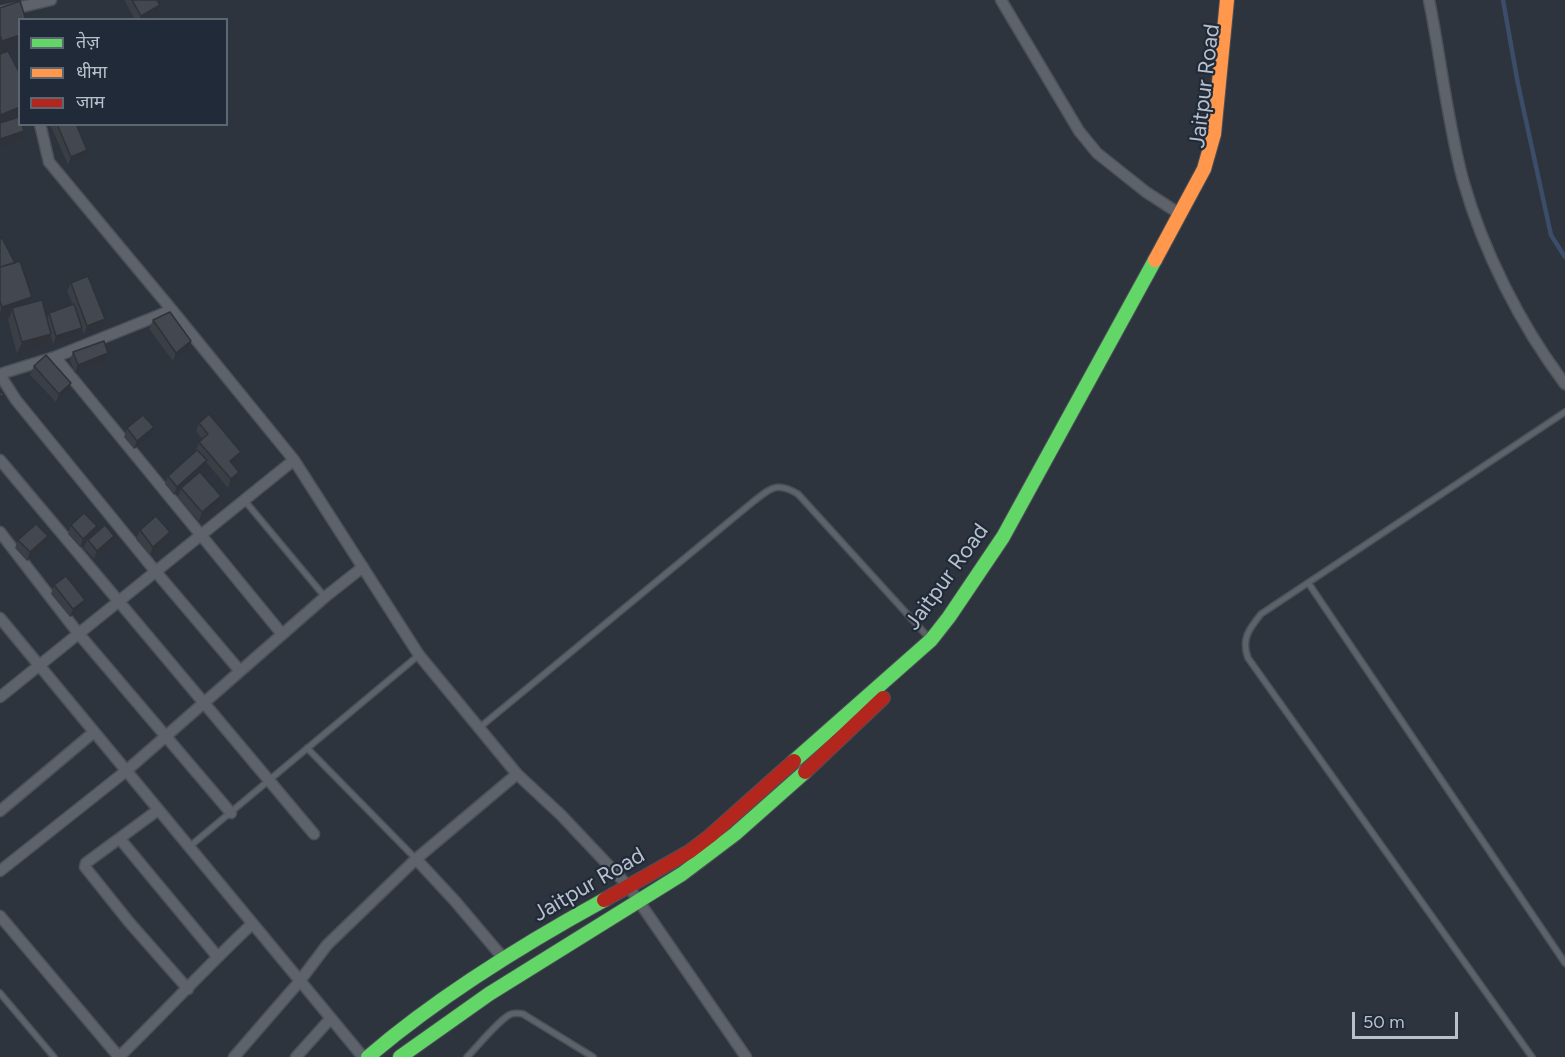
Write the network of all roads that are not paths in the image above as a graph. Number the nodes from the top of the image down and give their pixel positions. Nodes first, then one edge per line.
1 (51, 0) edge
2 (1001, 0) edge
3 (1227, 0) edge
4 (1236, 0) edge
5 (1429, 0) edge
6 (0, 12) edge
7 (40, 126) edge
8 (1180, 214) junction
9 (172, 309) junction
10 (56, 357) junction
11 (0, 374) edge
12 (1565, 384) edge
13 (1565, 412) edge
14 (0, 460) edge
15 (294, 460) junction
16 (245, 501) junction
17 (0, 532) edge
18 (202, 534) junction
19 (363, 567) junction
20 (156, 572) junction
21 (1309, 584) junction
22 (325, 597) junction
23 (119, 602) junction
24 (2, 623) edge
25 (78, 633) junction
26 (282, 634) junction
27 (931, 640) junction
28 (419, 654) junction
29 (40, 665) junction
30 (240, 671) junction
31 (0, 697) edge
32 (203, 703) junction
33 (479, 728) junction
34 (94, 732) junction
35 (165, 736) junction
36 (307, 748) junction
37 (126, 771) junction
38 (517, 774) junction
39 (269, 781) junction
40 (158, 810) junction
41 (0, 811) edge
42 (231, 813) junction
43 (314, 834) dead end
44 (120, 839) junction
45 (189, 847) junction
46 (416, 859) junction
47 (0, 872) edge
48 (629, 887) junction
49 (640, 901) junction
50 (0, 916) edge
51 (252, 924) junction
52 (217, 956) junction
53 (504, 959) junction
54 (1565, 963) edge
55 (299, 982) junction
56 (188, 989) junction
57 (0, 993) edge
58 (331, 1018) junction
59 (54, 1057) edge
60 (119, 1057) edge
61 (234, 1057) edge
62 (296, 1057) edge
63 (363, 1057) edge
64 (368, 1057) edge
65 (400, 1057) edge
66 (467, 1057) edge
67 (593, 1057) edge
68 (746, 1057) edge
69 (1532, 1057) edge

1 - 6 street
2 - 8 street
3 - 8 street, Jaitpur Road
4 - 49 street, Jaitpur Road
5 - 12 street
7 - 9 street
8 - 27 street, Jaitpur Road
9 - 10 street
9 - 15 street
10 - 11 street
10 - 18 street
11 - 20 street
13 - 21 lane
14 - 23 street
15 - 16 street
15 - 19 street
16 - 18 street
16 - 22 lane
17 - 25 street
18 - 20 street
18 - 26 street
19 - 22 street
19 - 28 street
20 - 23 street
20 - 30 street
21 - 54 lane
21 - 69 lane
22 - 26 street
23 - 25 street
23 - 32 street
24 - 29 street
25 - 29 street
25 - 35 street
26 - 30 street
27 - 33 lane
27 - 48 street, Jaitpur Road
28 - 33 street
28 - 36 lane
29 - 31 street
29 - 34 street
30 - 32 street
32 - 35 street
32 - 39 street
33 - 38 street
34 - 37 street
34 - 41 street
35 - 37 street
35 - 42 street
36 - 39 lane
36 - 46 lane
37 - 40 street
37 - 47 street
38 - 46 street
38 - 48 street
39 - 42 lane
39 - 43 street
40 - 44 street
40 - 45 street
42 - 45 lane
44 - 52 street
44 - 56 street
45 - 51 street
46 - 53 street
46 - 55 street
48 - 49 street
48 - 53 street, Jaitpur Road
49 - 65 street, Jaitpur Road
49 - 68 street
50 - 60 street
51 - 52 street
51 - 55 street
52 - 56 street
53 - 64 street, Jaitpur Road
55 - 58 street
55 - 61 street
56 - 60 street
57 - 59 lane
58 - 62 street
58 - 63 street
66 - 67 lane

